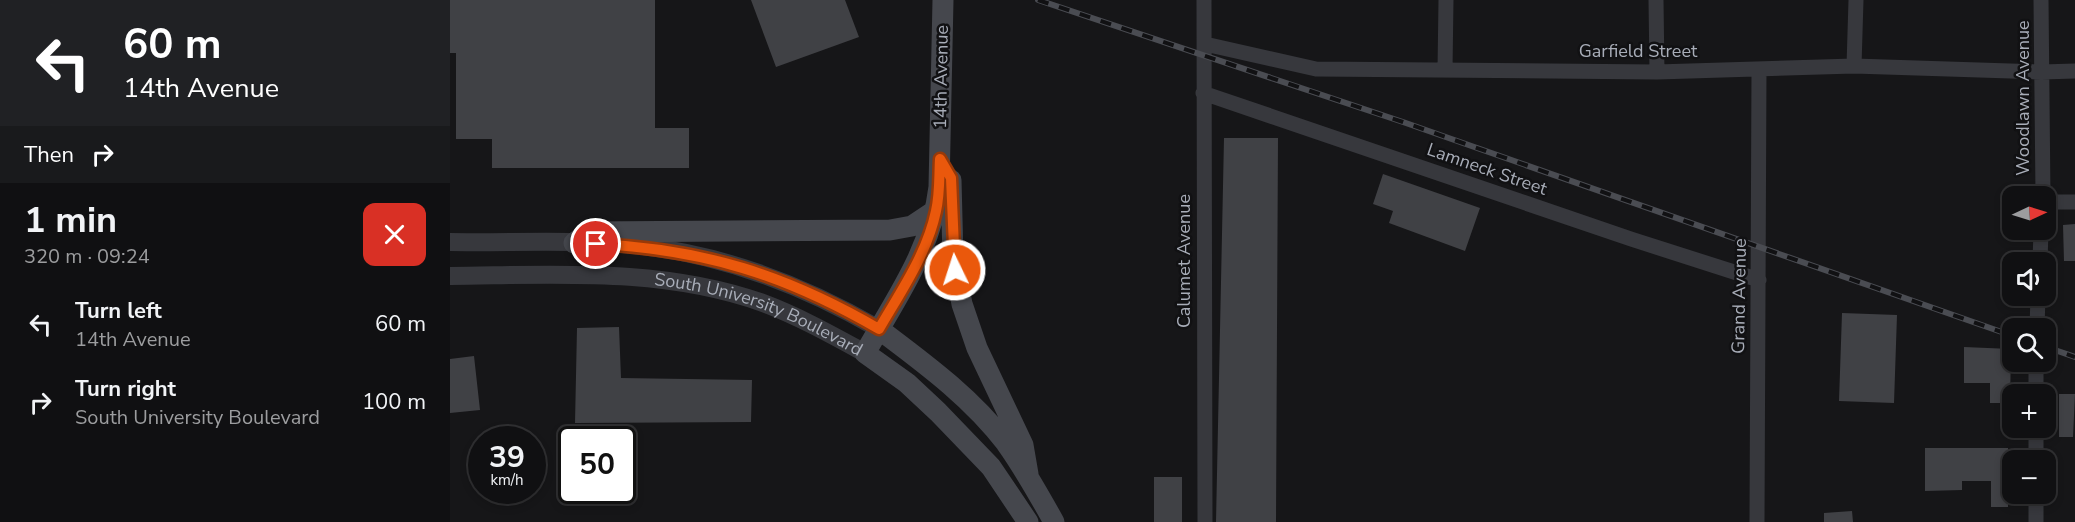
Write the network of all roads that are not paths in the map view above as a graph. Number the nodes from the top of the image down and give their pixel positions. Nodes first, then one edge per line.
1 (943, 0) edge
2 (1204, 0) edge
3 (1446, 0) edge
4 (1656, 0) edge
5 (1856, 0) edge
6 (2042, 0) edge
7 (1205, 44) junction
8 (1854, 66) junction
9 (1759, 69) junction
10 (1445, 70) junction
11 (2075, 71) edge
12 (1657, 72) junction
13 (2042, 72) junction
14 (1203, 93) junction
15 (940, 159) junction
16 (2043, 186) edge
17 (2056, 202) edge
18 (2075, 202) edge
19 (936, 210) junction
20 (450, 242) edge
21 (574, 243) junction
22 (450, 276) edge
23 (1759, 280) junction
24 (879, 329) junction
25 (866, 353) junction
26 (1028, 474) junction
27 (2036, 504) edge
28 (1028, 522) edge
29 (1054, 522) edge
30 (1205, 522) edge
31 (1757, 522) edge
32 (2036, 522) edge

1 - 15 main road, 14th Avenue
2 - 7 street, Calumet Avenue
3 - 10 street
4 - 12 street
5 - 8 street
6 - 13 street, Woodlawn Avenue
7 - 10 street, Garfield Street
7 - 14 street, Calumet Avenue
8 - 9 street, Garfield Street
8 - 13 street, Garfield Street
9 - 12 street, Garfield Street
9 - 23 street, Grand Avenue
10 - 12 street, Garfield Street
11 - 13 street, Garfield Street
13 - 16 street, Woodlawn Avenue
14 - 23 street, Lamneck Street
14 - 30 street, Calumet Avenue
15 - 19 main road, 14th Avenue
15 - 26 main road
17 - 18 street
19 - 21 main road
19 - 24 main road, 14th Avenue
20 - 21 street, South University Boulevard
21 - 24 street, South University Boulevard
22 - 25 street, South University Boulevard
23 - 31 street, Grand Avenue
24 - 25 main road, 14th Avenue
24 - 26 main road, South University Boulevard
25 - 28 main road, South University Boulevard
26 - 29 main road, South University Boulevard
27 - 32 street

